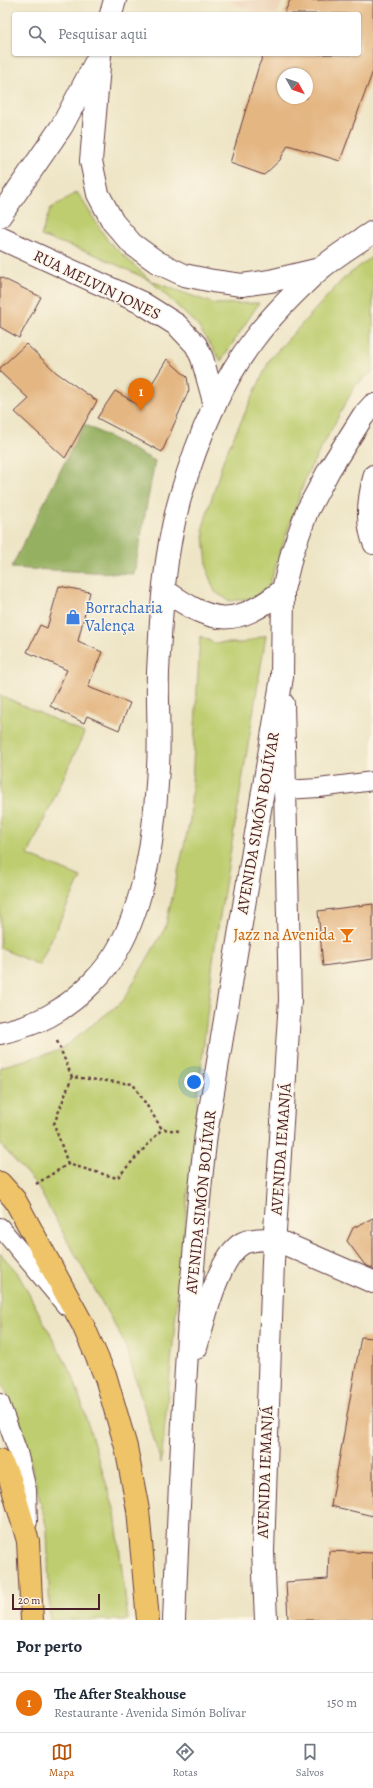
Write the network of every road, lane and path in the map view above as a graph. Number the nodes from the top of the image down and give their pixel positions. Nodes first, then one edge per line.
1 (115, 0) edge
2 (112, 12) edge
3 (99, 56) edge
4 (100, 56) edge
5 (0, 216) edge
6 (373, 232) edge
7 (0, 238) edge
8 (321, 268) junction
9 (215, 405) junction
10 (370, 415) edge
11 (373, 474) edge
12 (373, 545) edge
13 (164, 590) junction
14 (283, 590) junction
15 (282, 677) junction
16 (373, 781) edge
17 (285, 790) junction
18 (49, 1016) junction
19 (0, 1033) edge
20 (72, 1077) junction
21 (162, 1129) junction
22 (206, 1134) junction
23 (68, 1164) junction
24 (0, 1183) edge
25 (15, 1200) junction
26 (0, 1227) edge
27 (274, 1239) junction
28 (373, 1282) edge
29 (84, 1325) junction
30 (184, 1389) junction
31 (0, 1403) edge
32 (0, 1460) edge
33 (28, 1541) junction
34 (32, 1620) edge
35 (148, 1620) edge
36 (174, 1620) edge
37 (266, 1620) edge

1 - 2 street
3 - 5 street
4 - 8 street
6 - 8 street
7 - 9 street, RUA MELVIN JONES
8 - 9 street
9 - 13 street
10 - 14 street, AVENIDA SIMÓN BOLÍVAR
11 - 12 lane
13 - 14 street
13 - 18 street
14 - 15 street, AVENIDA SIMÓN BOLÍVAR
15 - 17 street, AVENIDA IEMANJÁ
15 - 22 street, AVENIDA SIMÓN BOLÍVAR
16 - 17 lane
17 - 27 street, AVENIDA IEMANJÁ
18 - 19 street
18 - 20 path
20 - 21 path
20 - 23 path
21 - 22 path
21 - 23 path
22 - 30 street, AVENIDA SIMÓN BOLÍVAR
23 - 25 path
24 - 25 main road
25 - 29 main road
26 - 29 lane
27 - 28 street
27 - 30 street
27 - 37 street, AVENIDA IEMANJÁ
29 - 35 main road
30 - 36 street, AVENIDA SIMÓN BOLÍVAR
31 - 33 lane
32 - 33 main road
33 - 34 main road

